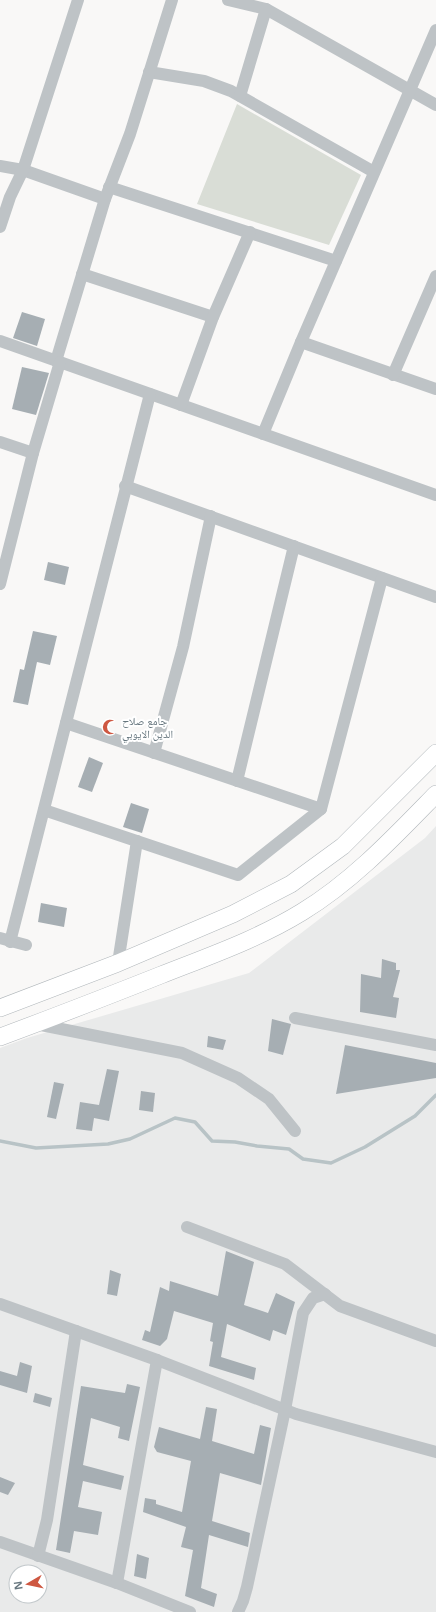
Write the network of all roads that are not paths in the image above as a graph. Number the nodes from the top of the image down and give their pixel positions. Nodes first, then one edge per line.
1 (78, 0) edge
2 (172, 0) edge
3 (228, 0) edge
4 (266, 9) junction
5 (436, 30) edge
6 (149, 72) junction
7 (410, 90) junction
8 (240, 96) junction
9 (436, 105) edge
10 (0, 166) edge
11 (23, 170) junction
12 (374, 172) junction
13 (107, 193) junction
14 (0, 227) edge
15 (250, 232) junction
16 (336, 261) junction
17 (82, 274) junction
18 (436, 276) edge
19 (213, 317) junction
20 (0, 341) edge
21 (301, 342) junction
22 (58, 362) junction
23 (393, 374) junction
24 (436, 389) edge
25 (150, 394) junction
26 (181, 405) junction
27 (263, 434) junction
28 (0, 442) edge
29 (33, 453) junction
30 (125, 486) junction
31 (436, 495) edge
32 (211, 516) junction
33 (294, 546) junction
34 (382, 578) junction
35 (0, 584) edge
36 (436, 597) edge
37 (66, 723) junction
38 (154, 753) junction
39 (436, 753) edge
40 (236, 781) junction
41 (436, 794) edge
42 (321, 809) junction
43 (44, 810) junction
44 (137, 841) junction
45 (5, 940) edge
46 (26, 945) dead end
47 (118, 963) junction
48 (0, 1008) edge
49 (294, 1018) dead end
50 (35, 1024) junction
51 (0, 1037) edge
52 (436, 1045) edge
53 (295, 1131) dead end
54 (187, 1227) dead end
55 (325, 1294) junction
56 (0, 1304) edge
57 (76, 1331) junction
58 (436, 1341) edge
59 (157, 1360) junction
60 (285, 1410) junction
61 (436, 1452) edge
62 (0, 1542) edge
63 (38, 1556) junction
64 (117, 1583) junction
65 (190, 1612) edge
66 (238, 1612) edge

1 - 11 street
2 - 6 street
3 - 4 street
4 - 7 street
4 - 8 street
5 - 7 street
6 - 8 street
6 - 13 street
7 - 9 street
7 - 12 street
8 - 12 street
10 - 11 street
11 - 13 street
11 - 14 street
12 - 16 street
13 - 15 street
13 - 17 street
15 - 16 street
15 - 19 street
16 - 21 street
17 - 19 street
17 - 22 street
18 - 23 street
19 - 26 street
20 - 22 street
21 - 23 street
21 - 27 street
22 - 25 street
22 - 29 street
23 - 24 street
25 - 26 street
25 - 30 street
26 - 27 street
27 - 31 street
28 - 29 street
29 - 35 street
30 - 32 street
30 - 37 street
32 - 33 street
32 - 38 street
33 - 34 street
33 - 40 street
34 - 36 street
34 - 42 street
37 - 38 street
37 - 43 street
38 - 40 street
39 - 47 street
40 - 42 street
41 - 50 street
42 - 44 street
43 - 44 street
43 - 45 street
44 - 47 street
45 - 46 street
47 - 48 street
49 - 52 street
50 - 51 street
50 - 53 street
54 - 55 street
55 - 58 street
55 - 60 street
56 - 57 street
57 - 59 street
57 - 63 street
59 - 60 street
59 - 64 street
60 - 61 street
60 - 66 street
62 - 63 street
63 - 64 street
64 - 65 street

